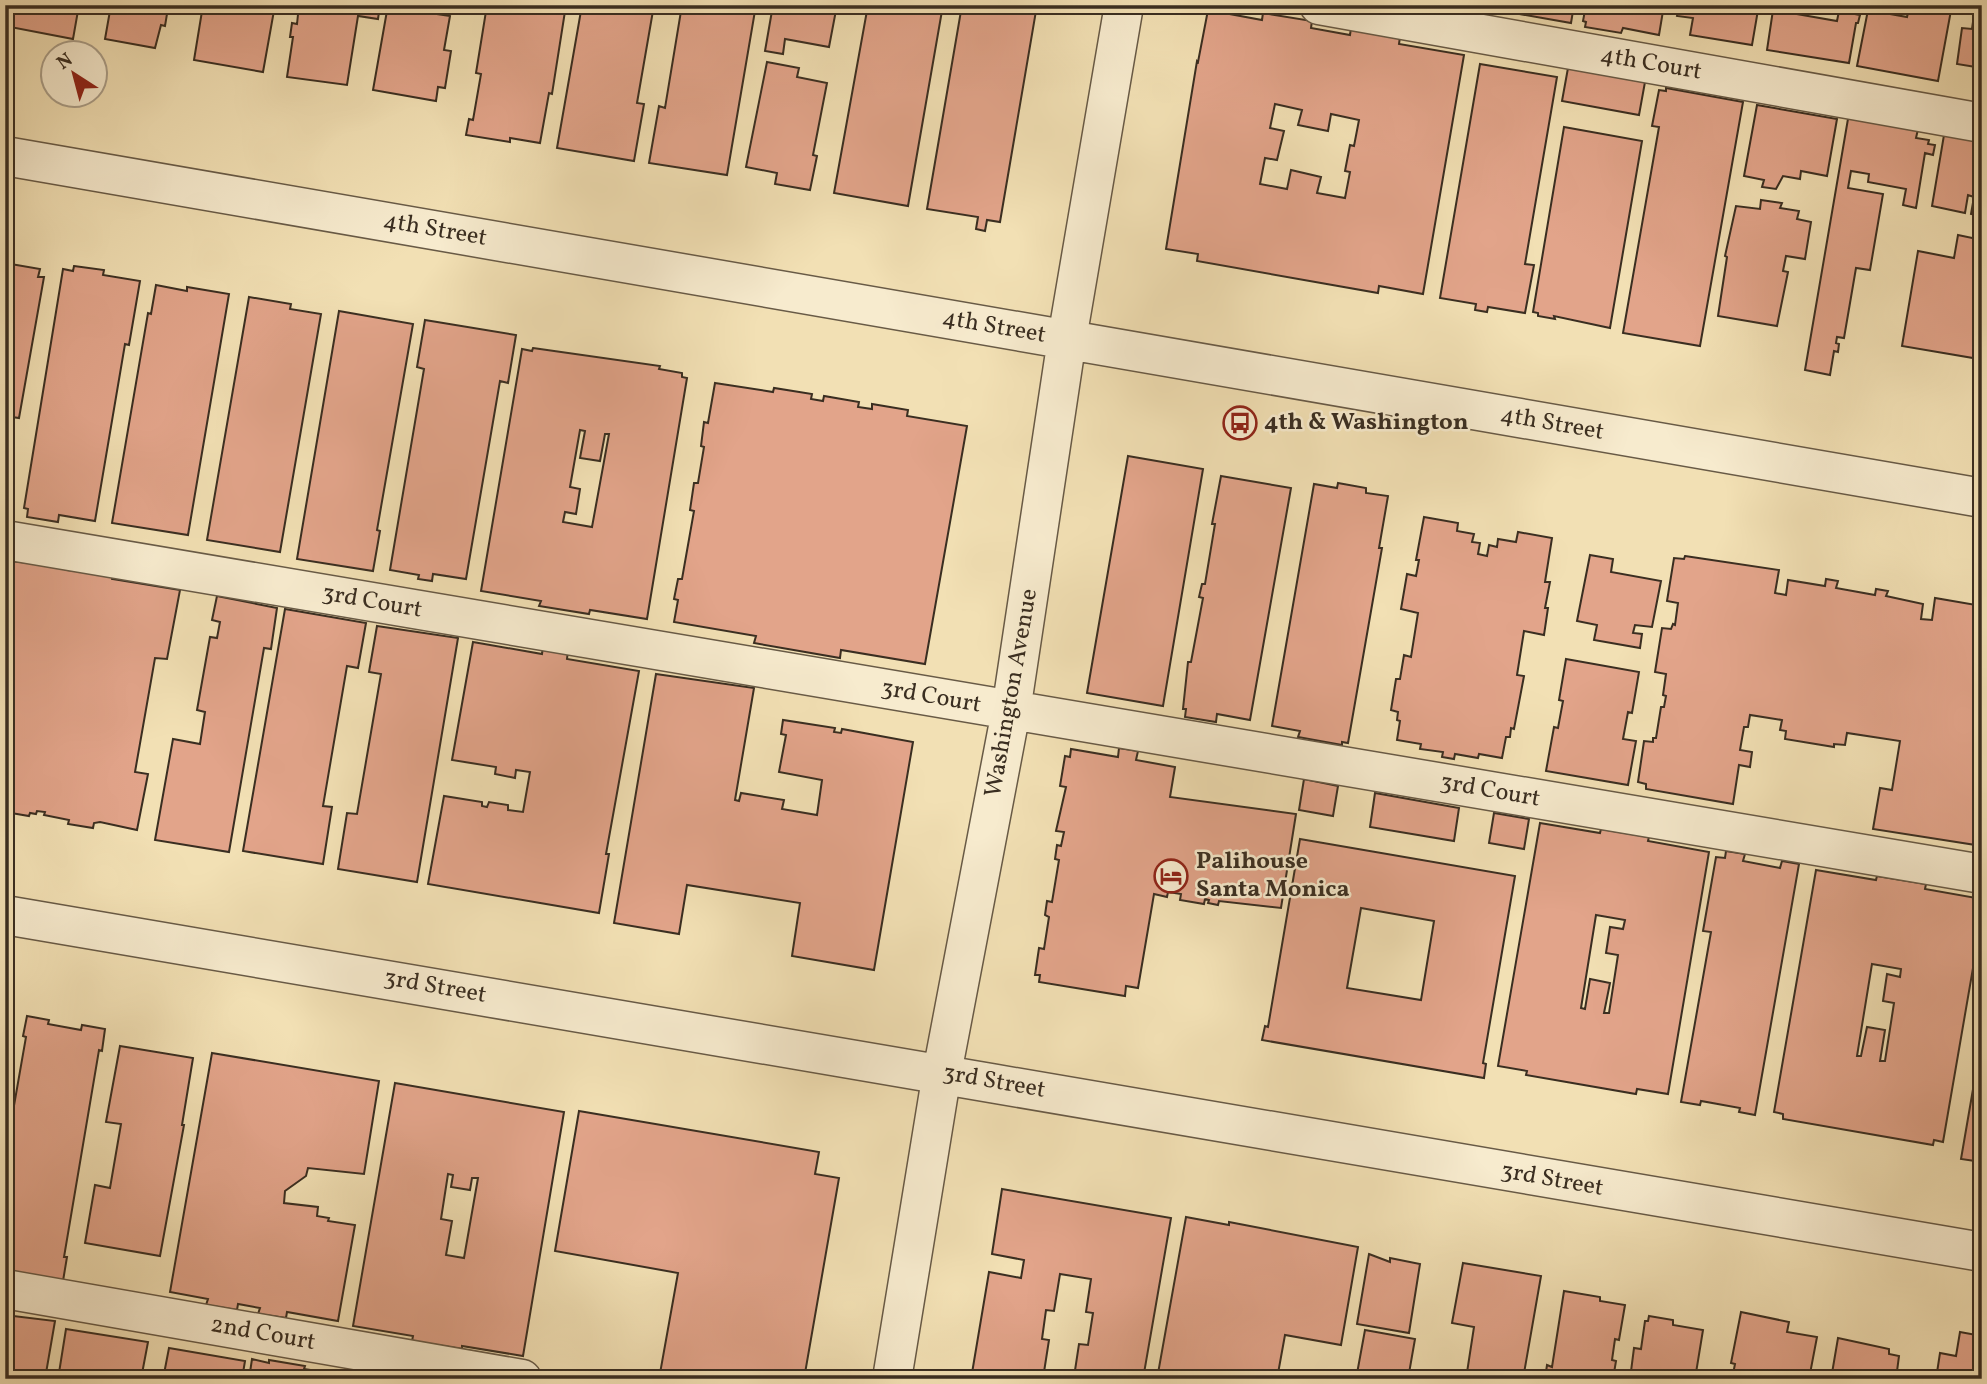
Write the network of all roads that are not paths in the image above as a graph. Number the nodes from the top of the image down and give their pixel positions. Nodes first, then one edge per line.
1 (1124, 5) edge
2 (1319, 5) edge
3 (1982, 123) edge
4 (5, 156) edge
5 (1066, 339) junction
6 (1982, 498) edge
7 (5, 540) edge
8 (1011, 711) junction
9 (1982, 874) edge
10 (5, 915) edge
11 (942, 1073) junction
12 (1982, 1252) edge
13 (5, 1289) edge
14 (522, 1379) edge
15 (892, 1379) edge

1 - 5 street, Washington Avenue
2 - 3 street, 4th Court
4 - 5 street, 4th Street
5 - 6 street, 4th Street
5 - 8 street, Washington Avenue
7 - 8 street, 3rd Court
8 - 9 street, 3rd Court
8 - 11 street, Washington Avenue
10 - 11 street, 3rd Street
11 - 12 street, 3rd Street
11 - 15 street, Washington Avenue
13 - 14 street, 2nd Court

